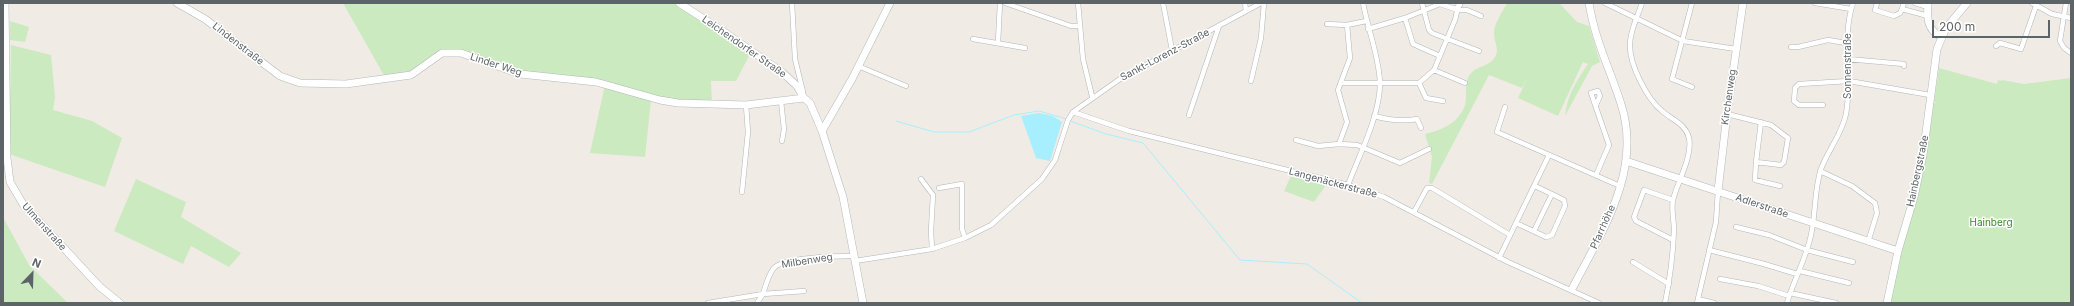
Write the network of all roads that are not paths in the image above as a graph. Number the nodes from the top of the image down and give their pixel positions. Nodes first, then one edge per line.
1 (5, 3) edge
2 (177, 3) edge
3 (679, 3) edge
4 (792, 3) edge
5 (890, 3) edge
6 (1000, 3) edge
7 (1005, 3) edge
8 (1078, 3) edge
9 (1163, 3) edge
10 (1245, 3) edge
11 (1262, 3) edge
12 (1363, 3) edge
13 (1422, 3) edge
14 (1589, 3) edge
15 (1606, 3) edge
16 (1642, 3) edge
17 (1692, 3) edge
18 (1743, 3) edge
19 (1815, 3) edge
20 (1853, 3) edge
21 (1877, 3) edge
22 (1904, 3) edge
23 (1915, 3) edge
24 (1967, 3) edge
25 (2032, 3) edge
26 (2066, 3) edge
27 (1928, 5) edge
28 (1459, 6) edge
29 (2036, 6) junction
30 (1852, 9) junction
31 (1902, 9) junction
32 (1246, 11) junction
33 (1425, 12) junction
34 (1481, 16) dead end
35 (1928, 16) junction
36 (2064, 17) junction
37 (1406, 18) junction
38 (1637, 18) junction
39 (2071, 18) edge
40 (1366, 21) junction
41 (1327, 24) dead end
42 (1347, 25) junction
43 (1080, 26) junction
44 (1219, 26) junction
45 (1368, 29) junction
46 (4, 36) edge
47 (1942, 37) junction
48 (1447, 39) junction
49 (973, 40) dead end
50 (1683, 41) junction
51 (998, 42) junction
52 (1846, 43) junction
53 (1996, 46) dead end
54 (1791, 47) dead end
55 (1025, 48) dead end
56 (1736, 49) junction
57 (1172, 50) junction
58 (1479, 51) dead end
59 (2071, 53) edge
60 (1440, 56) junction
61 (1847, 59) junction
62 (858, 66) junction
63 (1904, 66) dead end
64 (5, 67) edge
65 (1434, 70) junction
66 (1251, 81) dead end
67 (1848, 81) junction
68 (300, 83) joint
69 (1341, 83) junction
70 (1419, 83) junction
71 (1465, 83) dead end
72 (1380, 84) junction
73 (906, 86) dead end
74 (1692, 88) dead end
75 (1930, 95) junction
76 (1092, 96) junction
77 (804, 98) junction
78 (781, 101) junction
79 (1443, 101) dead end
80 (746, 105) junction
81 (1596, 105) dead end
82 (1823, 106) dead end
83 (1505, 107) dead end
84 (5, 112) edge
85 (1073, 112) junction
86 (1726, 114) junction
87 (1189, 115) dead end
88 (1374, 116) junction
89 (1761, 122) junction
90 (1421, 128) dead end
91 (822, 131) junction
92 (1296, 140) dead end
93 (782, 141) dead end
94 (1339, 144) junction
95 (1362, 147) junction
96 (1428, 149) dead end
97 (5, 154) edge
98 (1549, 155) junction
99 (1626, 161) junction
100 (1756, 162) junction
101 (1820, 171) junction
102 (1596, 175) junction
103 (1682, 178) junction
104 (921, 179) dead end
105 (1348, 185) junction
106 (1535, 186) junction
107 (1620, 186) junction
108 (1780, 186) dead end
109 (939, 188) dead end
110 (1718, 191) junction
111 (742, 192) dead end
112 (1552, 194) junction
113 (1673, 200) junction
114 (1414, 212) junction
115 (1516, 223) junction
116 (1813, 224) junction
117 (1736, 226) dead end
118 (1534, 231) junction
119 (1510, 235) junction
120 (965, 238) junction
121 (1673, 240) junction
122 (1868, 242) junction
123 (932, 249) junction
124 (1709, 250) junction
125 (1807, 250) junction
126 (1898, 251) junction
127 (855, 258) junction
128 (1499, 258) junction
129 (1633, 262) dead end
130 (1853, 262) dead end
131 (1799, 272) junction
132 (1720, 279) dead end
133 (1849, 283) dead end
134 (1669, 284) junction
135 (1572, 289) junction
136 (804, 291) dead end
137 (763, 294) junction
138 (1790, 294) junction
139 (1698, 301) edge
140 (120, 303) edge
141 (708, 303) edge
142 (757, 303) edge
143 (864, 303) edge
144 (1600, 303) edge
145 (1665, 303) edge
146 (1714, 303) edge
147 (1787, 303) edge
148 (1836, 303) edge
149 (1887, 303) edge

1 - 46 street, Ulmenstraße
2 - 68 street, Lindenstraße
3 - 77 street, Leichendorfer Straße
4 - 77 street
5 - 62 street
6 - 51 street
7 - 43 street
8 - 43 street
9 - 57 street
10 - 32 street
11 - 32 street, Sankt-Lorenz-Straße
11 - 66 street
12 - 40 street
13 - 33 street
14 - 99 street, Pfarrhöhe
15 - 38 street
16 - 38 street
17 - 50 street
18 - 56 street, Kirchenweg
19 - 30 street
20 - 30 street, Sonnenstraße
21 - 31 street
22 - 31 street
23 - 27 street
24 - 47 street, Hainbergstraße
25 - 29 street
26 - 36 street
27 - 35 street
28 - 33 street
28 - 34 street
28 - 48 street
29 - 36 street
29 - 53 street
30 - 52 street, Sonnenstraße
31 - 35 street
32 - 44 street, Sankt-Lorenz-Straße
33 - 37 street
33 - 48 street
35 - 47 street
36 - 39 street
36 - 59 street
37 - 45 street
37 - 60 street
38 - 50 street
38 - 103 street
40 - 42 street
40 - 45 street
41 - 42 street
42 - 69 street
43 - 76 street
44 - 57 street, Sankt-Lorenz-Straße
44 - 87 street
45 - 72 street
46 - 64 street, Ulmenstraße
47 - 75 street, Hainbergstraße
48 - 58 street
48 - 60 street
49 - 51 street
50 - 56 street
50 - 74 street
51 - 55 street
52 - 54 street
52 - 61 street, Sonnenstraße
56 - 86 street, Kirchenweg
57 - 76 street, Sankt-Lorenz-Straße
60 - 65 street
61 - 63 street
61 - 67 street, Sonnenstraße
62 - 73 street
62 - 91 street
64 - 84 street, Ulmenstraße
65 - 70 street
65 - 71 street
67 - 75 street
67 - 82 street
67 - 101 street, Sonnenstraße
68 - 80 street, Linder Weg
69 - 72 street
69 - 94 street
70 - 72 street
70 - 79 street
72 - 88 street
75 - 126 street, Hainbergstraße
76 - 85 street, Sankt-Lorenz-Straße
77 - 78 street, Linder Weg
77 - 91 street
78 - 80 street, Linder Weg
78 - 93 street
80 - 111 street
81 - 102 street
83 - 98 street
84 - 97 street, Ulmenstraße
85 - 105 street, Langenäckerstraße
85 - 120 street, Milbenweg
86 - 89 street
86 - 110 street, Kirchenweg
88 - 90 street
88 - 95 street
89 - 100 street
89 - 100 street
91 - 127 street
92 - 94 street
94 - 95 street
95 - 96 street
95 - 105 street
97 - 140 street, Ulmenstraße
98 - 102 street
98 - 106 street
99 - 103 street, Adlerstraße
99 - 107 street, Pfarrhöhe
100 - 108 street
101 - 116 street, Sonnenstraße
101 - 122 street
102 - 107 street
103 - 110 street, Adlerstraße
103 - 113 street
104 - 123 street
105 - 114 street, Langenäckerstraße
106 - 112 street
106 - 115 street
107 - 135 street, Pfarrhöhe
109 - 120 street
110 - 116 street, Adlerstraße
110 - 124 street
112 - 118 street
112 - 118 street
113 - 121 street
113 - 121 street
114 - 119 street
114 - 128 street, Langenäckerstraße
115 - 118 street
115 - 119 street
116 - 122 street, Adlerstraße
116 - 125 street, Sonnenstraße
117 - 125 street
119 - 128 street
120 - 123 street, Milbenweg
121 - 134 street
122 - 126 street, Adlerstraße
123 - 127 street, Milbenweg
124 - 131 street
124 - 139 street
125 - 130 street
125 - 131 street, Sonnenstraße
126 - 149 street, Hainbergstraße
127 - 137 street, Milbenweg
127 - 143 street
128 - 135 street, Langenäckerstraße
129 - 134 street
131 - 133 street
131 - 138 street, Sonnenstraße
132 - 138 street
134 - 145 street
135 - 144 street, Langenäckerstraße
136 - 137 street
137 - 141 street
137 - 142 street, Milbenweg
138 - 147 street, Sonnenstraße
138 - 148 street
139 - 146 street

